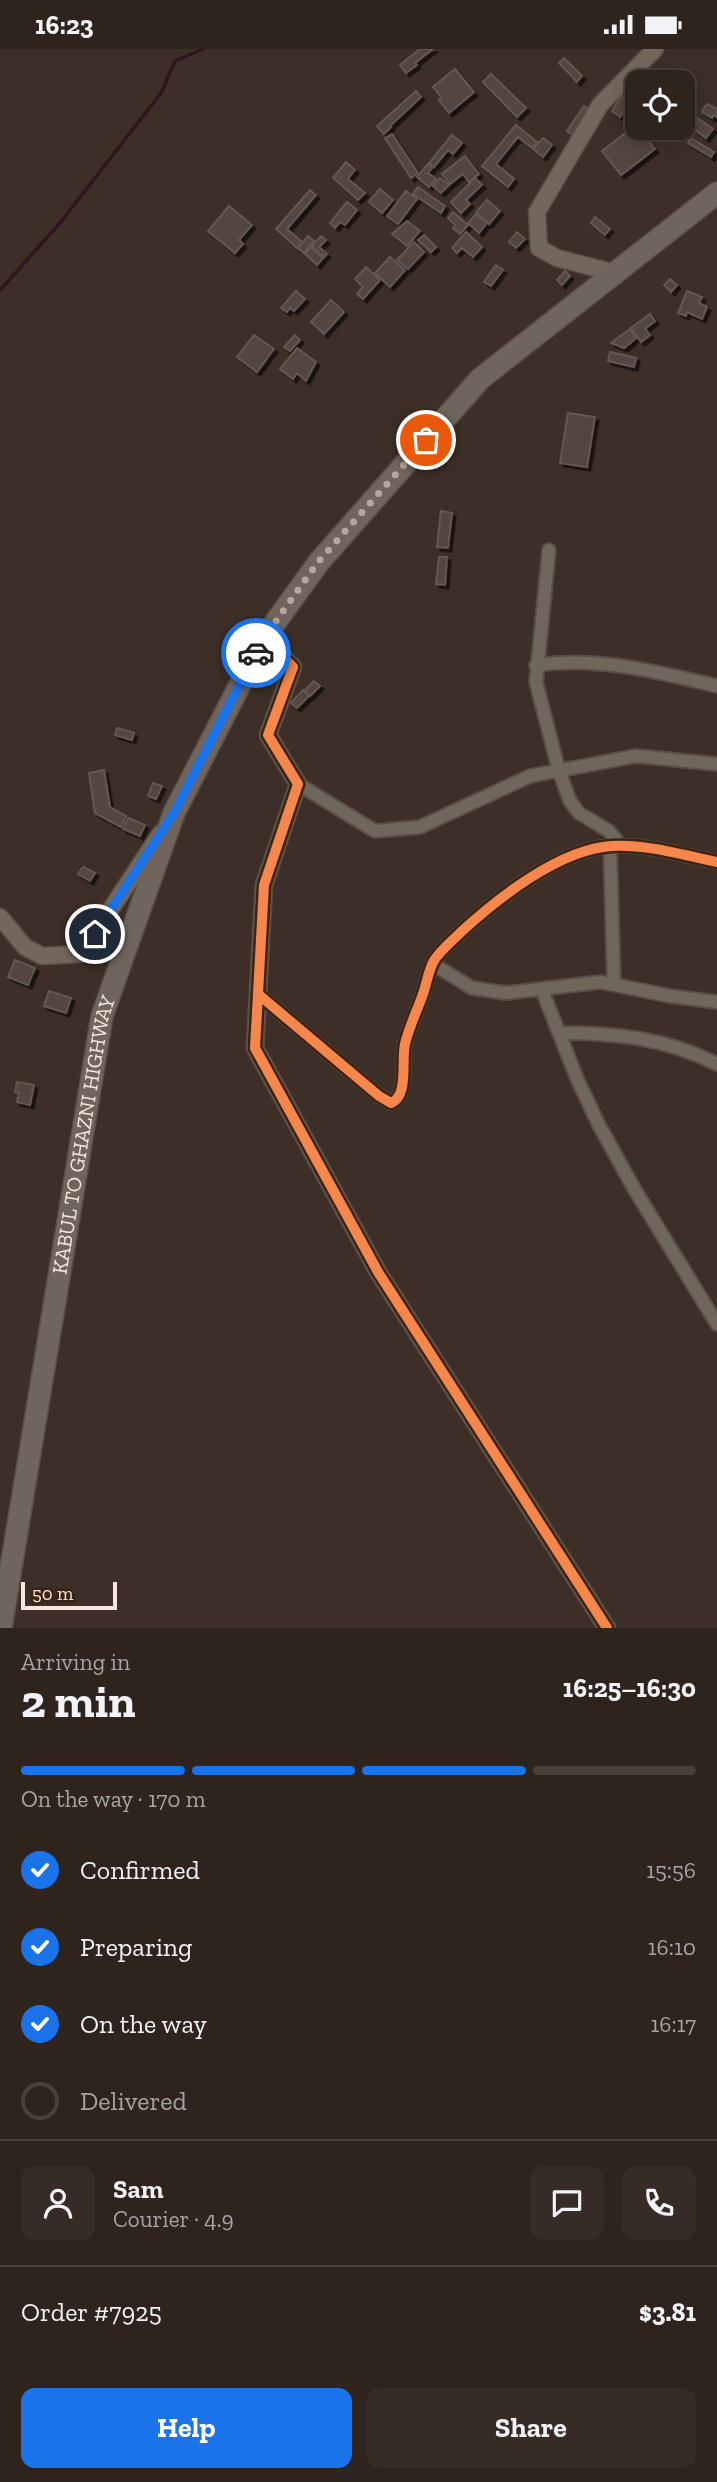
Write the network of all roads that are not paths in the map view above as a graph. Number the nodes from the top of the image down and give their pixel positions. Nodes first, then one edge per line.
1 (656, 49) edge
2 (717, 193) edge
3 (615, 273) junction
4 (549, 550) dead end
5 (264, 638) junction
6 (536, 665) junction
7 (717, 686) edge
8 (717, 764) edge
9 (559, 771) junction
10 (298, 784) junction
11 (174, 813) junction
12 (615, 846) junction
13 (717, 862) edge
14 (0, 918) edge
15 (433, 964) junction
16 (614, 984) junction
17 (542, 990) junction
18 (258, 994) junction
19 (717, 1002) edge
20 (559, 1033) junction
21 (717, 1064) edge
22 (717, 1324) edge
23 (1, 1628) edge
24 (607, 1628) edge

1 - 3 street
2 - 3 highway, KABUL TO GHAZNI HIGHWAY
3 - 5 highway, KABUL TO GHAZNI HIGHWAY
4 - 6 street
5 - 10 street
5 - 11 highway, KABUL TO GHAZNI HIGHWAY
6 - 7 street
6 - 9 street
8 - 9 street
9 - 10 street
9 - 12 street
10 - 18 street
11 - 14 street
11 - 23 highway, KABUL TO GHAZNI HIGHWAY
12 - 13 street
12 - 15 street
12 - 16 street
15 - 17 street
15 - 18 street
16 - 17 street
16 - 19 street
17 - 20 street
18 - 24 street
20 - 21 street
20 - 22 street

